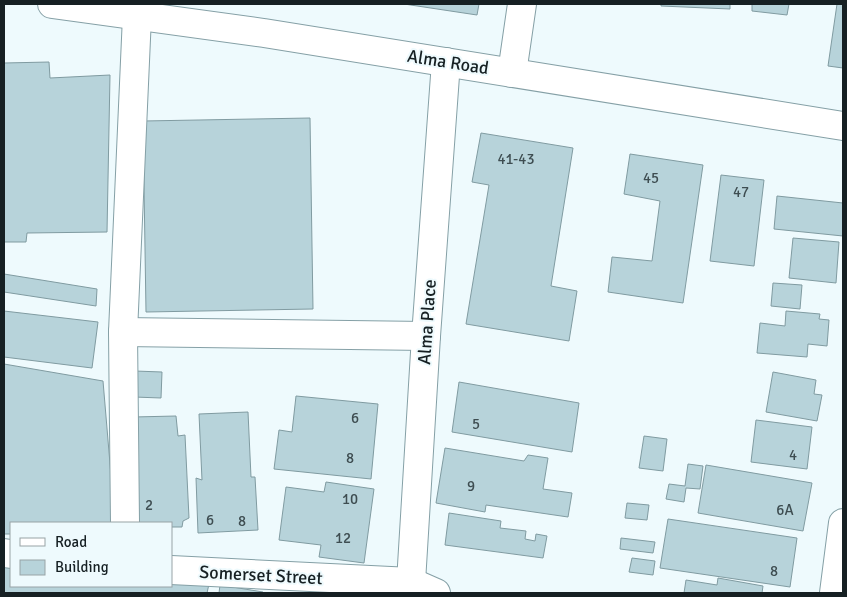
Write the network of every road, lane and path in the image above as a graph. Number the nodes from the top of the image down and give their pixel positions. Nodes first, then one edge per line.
1 (52, 4) edge
2 (522, 4) edge
3 (137, 16) junction
4 (446, 62) junction
5 (512, 73) junction
6 (843, 126) edge
7 (123, 332) junction
8 (426, 336) junction
9 (125, 522) edge
10 (843, 523) edge
11 (172, 570) edge
12 (411, 582) junction
13 (436, 593) edge
14 (834, 593) edge

1 - 3 street, Alma Road
2 - 5 street
3 - 4 street, Alma Road
3 - 7 street
4 - 5 street, Alma Road
4 - 8 street, Alma Place
5 - 6 street, Alma Road
7 - 8 street
7 - 9 street
8 - 12 street, Alma Place
10 - 14 street
11 - 12 street, Somerset Street
12 - 13 street

